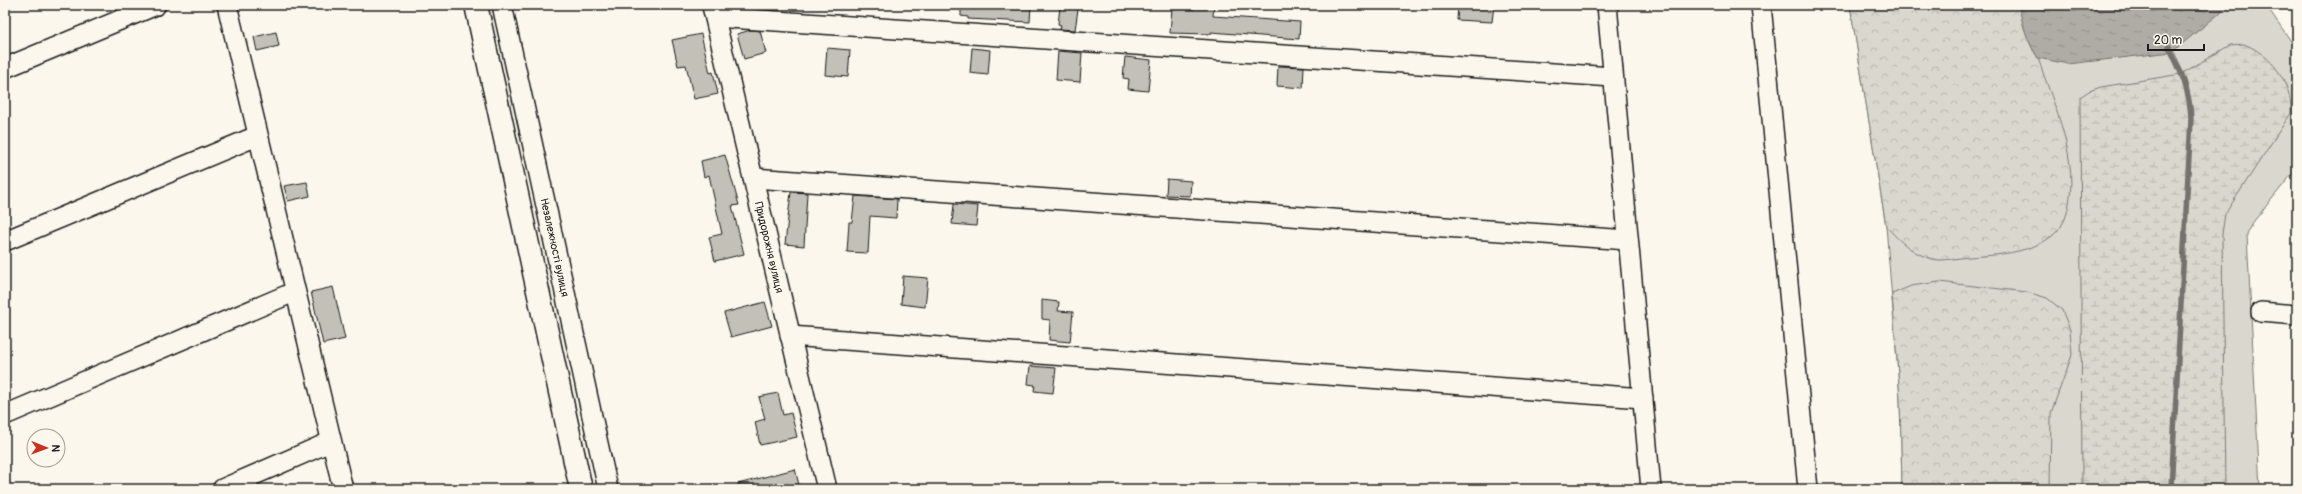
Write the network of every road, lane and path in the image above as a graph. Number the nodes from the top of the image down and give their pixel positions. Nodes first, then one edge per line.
1 (156, 5) edge
2 (227, 5) edge
3 (476, 5) edge
4 (502, 5) edge
5 (1607, 5) edge
6 (1762, 5) edge
7 (713, 11) edge
8 (5, 68) edge
9 (1614, 78) junction
10 (257, 136) junction
11 (753, 178) junction
12 (1628, 240) junction
13 (5, 241) edge
14 (294, 292) junction
15 (2262, 312) dead end
16 (2297, 315) edge
17 (790, 336) junction
18 (1643, 398) junction
19 (5, 415) edge
20 (330, 442) junction
21 (222, 489) edge
22 (343, 489) edge
23 (581, 489) edge
24 (608, 489) edge
25 (827, 489) edge
26 (1651, 489) edge
27 (1808, 489) edge

1 - 8 street
2 - 10 street
3 - 23 main road
4 - 24 street, Незалежності вулиця
5 - 9 street
6 - 27 street
7 - 9 street
7 - 11 street, Придорожня вулиця
9 - 12 street
10 - 13 street
10 - 14 street
11 - 12 street
11 - 17 street, Придорожня вулиця
12 - 18 street
14 - 19 street
14 - 20 street
15 - 16 street
17 - 18 street
17 - 25 street, Придорожня вулиця
18 - 26 street
20 - 21 street
20 - 22 street

